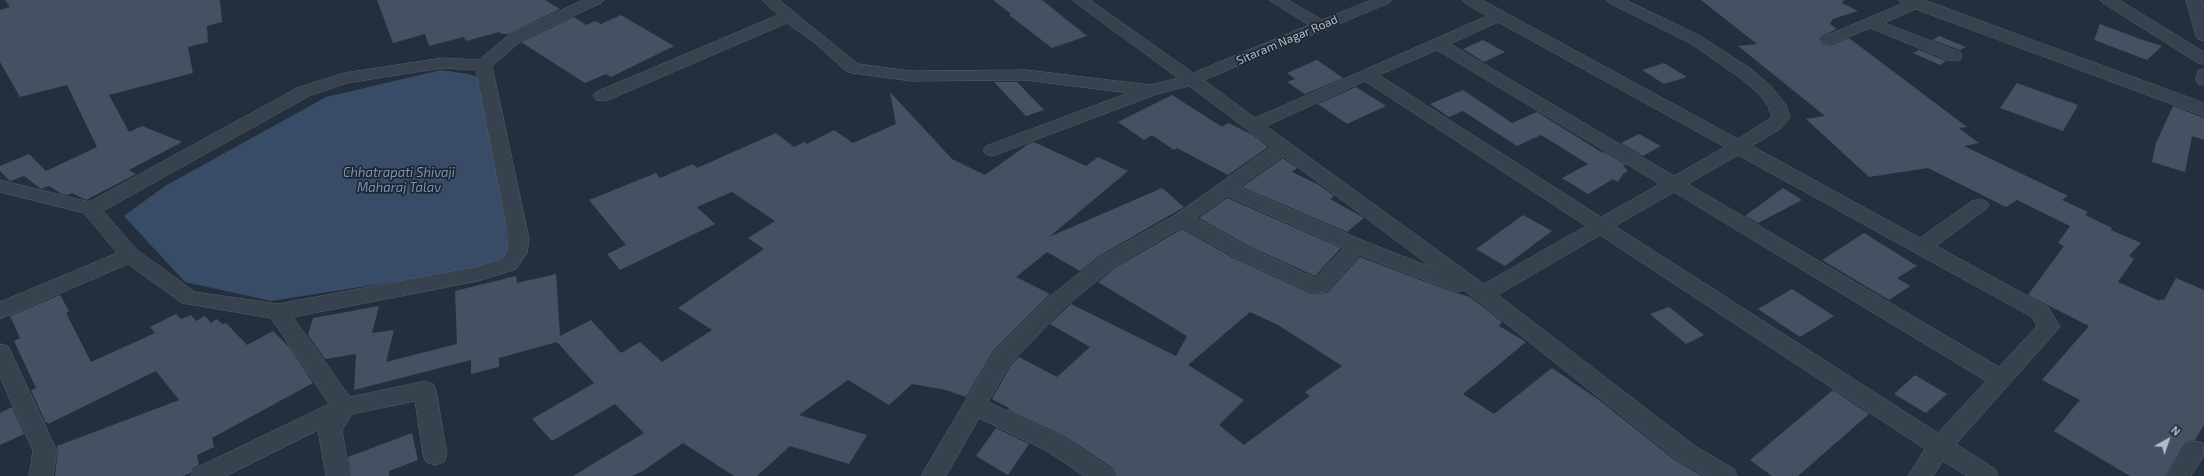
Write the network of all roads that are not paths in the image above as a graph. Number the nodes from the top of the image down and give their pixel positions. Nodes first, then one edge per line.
1 (596, 0) edge
2 (770, 0) edge
3 (1080, 0) edge
4 (1277, 0) edge
5 (1384, 0) edge
6 (1470, 0) edge
7 (1614, 0) edge
8 (1942, 0) edge
9 (2108, 0) edge
10 (2194, 0) edge
11 (1913, 2) edge
12 (789, 16) junction
13 (1499, 16) junction
14 (1871, 22) junction
15 (1321, 26) junction
16 (2204, 36) edge
17 (1828, 40) dead end
18 (1437, 43) junction
19 (1954, 56) dead end
20 (2204, 59) edge
21 (483, 65) junction
22 (1367, 74) junction
23 (2204, 74) edge
24 (1190, 80) junction
25 (2204, 80) edge
26 (1151, 90) junction
27 (602, 96) dead end
28 (2203, 105) edge
29 (1253, 125) junction
30 (1738, 147) junction
31 (1282, 148) junction
32 (992, 150) dead end
33 (1674, 184) junction
34 (0, 186) edge
35 (1224, 188) junction
36 (1979, 205) dead end
37 (91, 209) junction
38 (1182, 219) junction
39 (1600, 226) junction
40 (1356, 246) junction
41 (1921, 247) junction
42 (130, 255) junction
43 (1483, 294) junction
44 (0, 311) edge
45 (278, 312) junction
46 (0, 352) edge
47 (2000, 378) junction
48 (974, 405) junction
49 (344, 407) junction
50 (1939, 447) junction
51 (2195, 450) dead end
52 (435, 455) dead end
53 (41, 476) edge
54 (203, 476) edge
55 (338, 476) edge
56 (933, 476) edge
57 (1103, 476) edge
58 (1725, 476) edge
59 (1920, 476) edge
60 (1986, 476) edge
61 (2178, 476) edge

1 - 21 street
2 - 12 street
3 - 24 street
4 - 15 street
5 - 15 street, Sitaram Nagar Road
6 - 13 street
7 - 30 street
8 - 28 street
9 - 20 street
10 - 16 street
11 - 14 street
11 - 28 street
12 - 26 street
12 - 27 street
13 - 18 street
13 - 30 street
14 - 17 street
14 - 19 street
15 - 24 street, Sitaram Nagar Road
18 - 22 street
18 - 33 street
21 - 37 street
21 - 45 street
22 - 29 street
22 - 39 street
23 - 25 street
24 - 26 street, Sitaram Nagar Road
24 - 29 street
26 - 32 street
29 - 31 street
30 - 33 street
30 - 41 street
31 - 35 street
31 - 43 street
33 - 39 street
33 - 47 street
34 - 37 street
35 - 38 street
35 - 40 street
36 - 41 street
37 - 42 street
38 - 40 street
38 - 48 street
39 - 43 street
39 - 50 street
40 - 43 street
41 - 47 street
42 - 44 street
42 - 45 street
43 - 58 street
45 - 49 street
46 - 53 street
47 - 50 street
48 - 56 street
48 - 57 street
49 - 52 street
49 - 54 street
49 - 55 street
50 - 59 street
50 - 60 street
51 - 61 street

